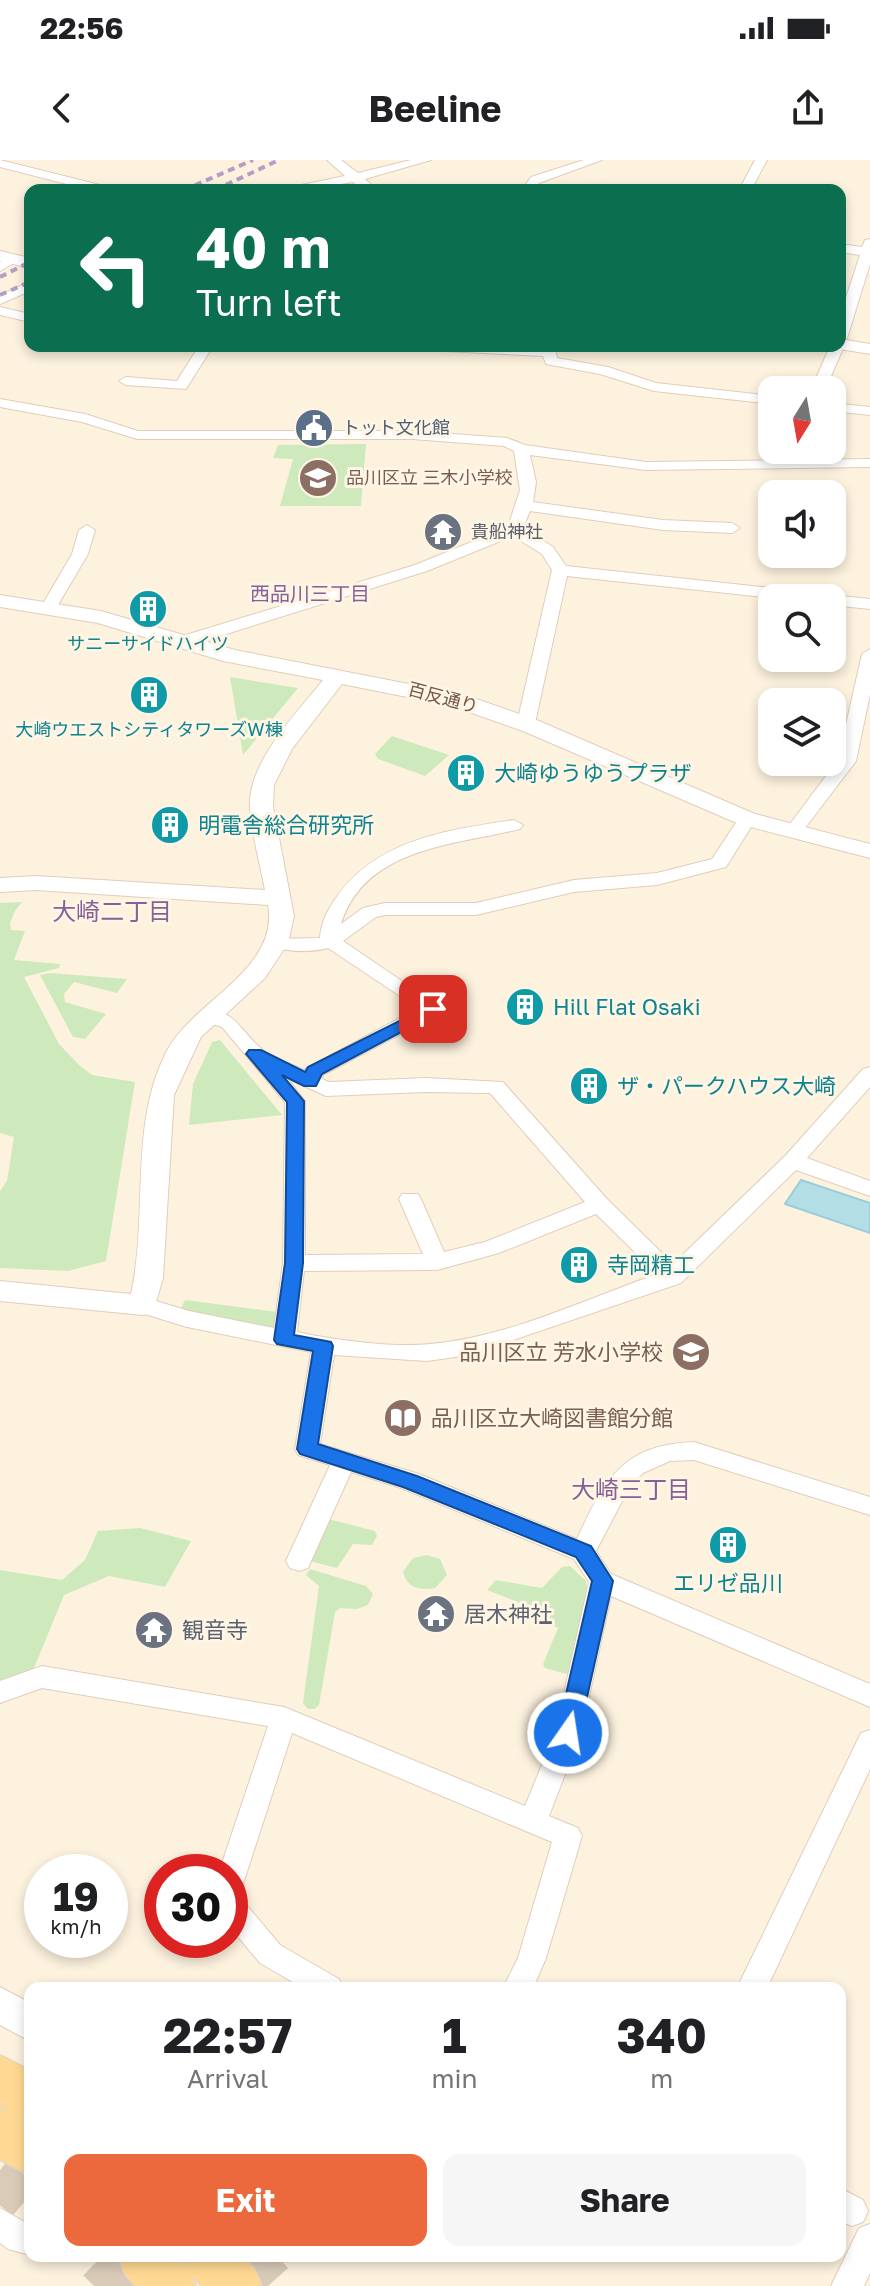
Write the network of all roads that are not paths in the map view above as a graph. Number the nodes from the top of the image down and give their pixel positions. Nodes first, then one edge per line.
1 (333, 160) edge
2 (425, 160) edge
3 (596, 160) edge
4 (761, 160) edge
5 (3, 163) edge
6 (354, 178) junction
7 (82, 184) edge
8 (318, 184) edge
9 (362, 184) edge
10 (532, 184) edge
11 (748, 184) edge
12 (846, 248) edge
13 (869, 249) edge
14 (24, 289) edge
15 (0, 300) edge
16 (0, 311) edge
17 (24, 317) edge
18 (846, 320) edge
19 (846, 346) edge
20 (870, 349) edge
21 (202, 352) edge
22 (835, 352) edge
23 (548, 353) edge
24 (824, 376) edge
25 (126, 381) dead end
26 (758, 398) edge
27 (0, 403) edge
28 (846, 408) edge
29 (870, 411) edge
30 (521, 449) junction
31 (870, 463) edge
32 (525, 506) junction
33 (732, 528) dead end
34 (87, 530) dead end
35 (514, 530) junction
36 (560, 570) junction
37 (758, 592) edge
38 (0, 601) edge
39 (846, 601) edge
40 (870, 604) edge
41 (49, 607) junction
42 (182, 642) junction
43 (870, 654) edge
44 (338, 675) junction
45 (526, 723) junction
46 (747, 819) junction
47 (514, 825) dead end
48 (793, 832) junction
49 (870, 851) edge
50 (0, 885) edge
51 (279, 898) junction
52 (330, 941) junction
53 (276, 943) junction
54 (207, 1016) junction
55 (255, 1054) junction
56 (870, 1074) edge
57 (310, 1082) junction
58 (793, 1161) junction
59 (870, 1189) edge
60 (410, 1199) dead end
61 (599, 1204) junction
62 (437, 1262) junction
63 (294, 1263) junction
64 (673, 1277) junction
65 (0, 1291) edge
66 (143, 1305) junction
67 (284, 1340) junction
68 (324, 1346) junction
69 (344, 1460) junction
70 (870, 1506) edge
71 (583, 1552) junction
72 (299, 1561) dead end
73 (602, 1581) junction
74 (0, 1692) edge
75 (870, 1696) edge
76 (284, 1718) junction
77 (870, 1741) edge
78 (533, 1822) junction
79 (239, 1854) edge
80 (248, 1928) edge
81 (319, 1982) edge
82 (521, 1982) edge
83 (755, 1982) edge
84 (0, 2004) edge
85 (24, 2020) edge
86 (0, 2078) edge
87 (24, 2093) edge
88 (0, 2131) edge
89 (24, 2148) edge
90 (870, 2239) edge
91 (148, 2262) edge
92 (214, 2262) edge
93 (170, 2286) edge
94 (236, 2286) edge
95 (847, 2286) edge

1 - 6 street
2 - 6 street
3 - 10 street
4 - 11 street
5 - 7 street
6 - 8 street
6 - 9 street
12 - 13 street
13 - 18 street
14 - 15 street
16 - 17 street
19 - 20 street
21 - 25 street
22 - 24 street
23 - 26 street
27 - 30 street
28 - 29 street
30 - 31 street
30 - 32 street
32 - 33 street
32 - 35 street
34 - 41 street
35 - 36 street
35 - 42 street
36 - 37 street
36 - 45 street
38 - 41 street, 百反通り
39 - 40 street
41 - 42 street, 百反通り
42 - 44 street, 百反通り
43 - 48 street
44 - 45 street, 百反通り
44 - 51 street
45 - 46 street, 百反通り
46 - 48 street, 百反通り
46 - 52 street
47 - 52 street
48 - 49 street, 百反通り
50 - 51 street
51 - 53 street
52 - 53 street
52 - 57 street
53 - 54 street
54 - 55 street
54 - 66 street
55 - 57 street
55 - 63 street
56 - 58 street
57 - 61 street
58 - 59 street
58 - 64 street
60 - 62 street
61 - 62 street
61 - 64 street
62 - 63 street
63 - 67 street
64 - 68 street
65 - 66 street
66 - 67 street
67 - 68 street
68 - 69 street
69 - 71 street
69 - 72 street
70 - 71 street
71 - 73 street
73 - 75 street
73 - 78 street
74 - 76 street
76 - 78 street
76 - 79 street
77 - 83 street
78 - 82 street
80 - 81 street
84 - 85 street
86 - 87 main road
88 - 89 main road
90 - 95 street
91 - 93 main road
92 - 94 main road

